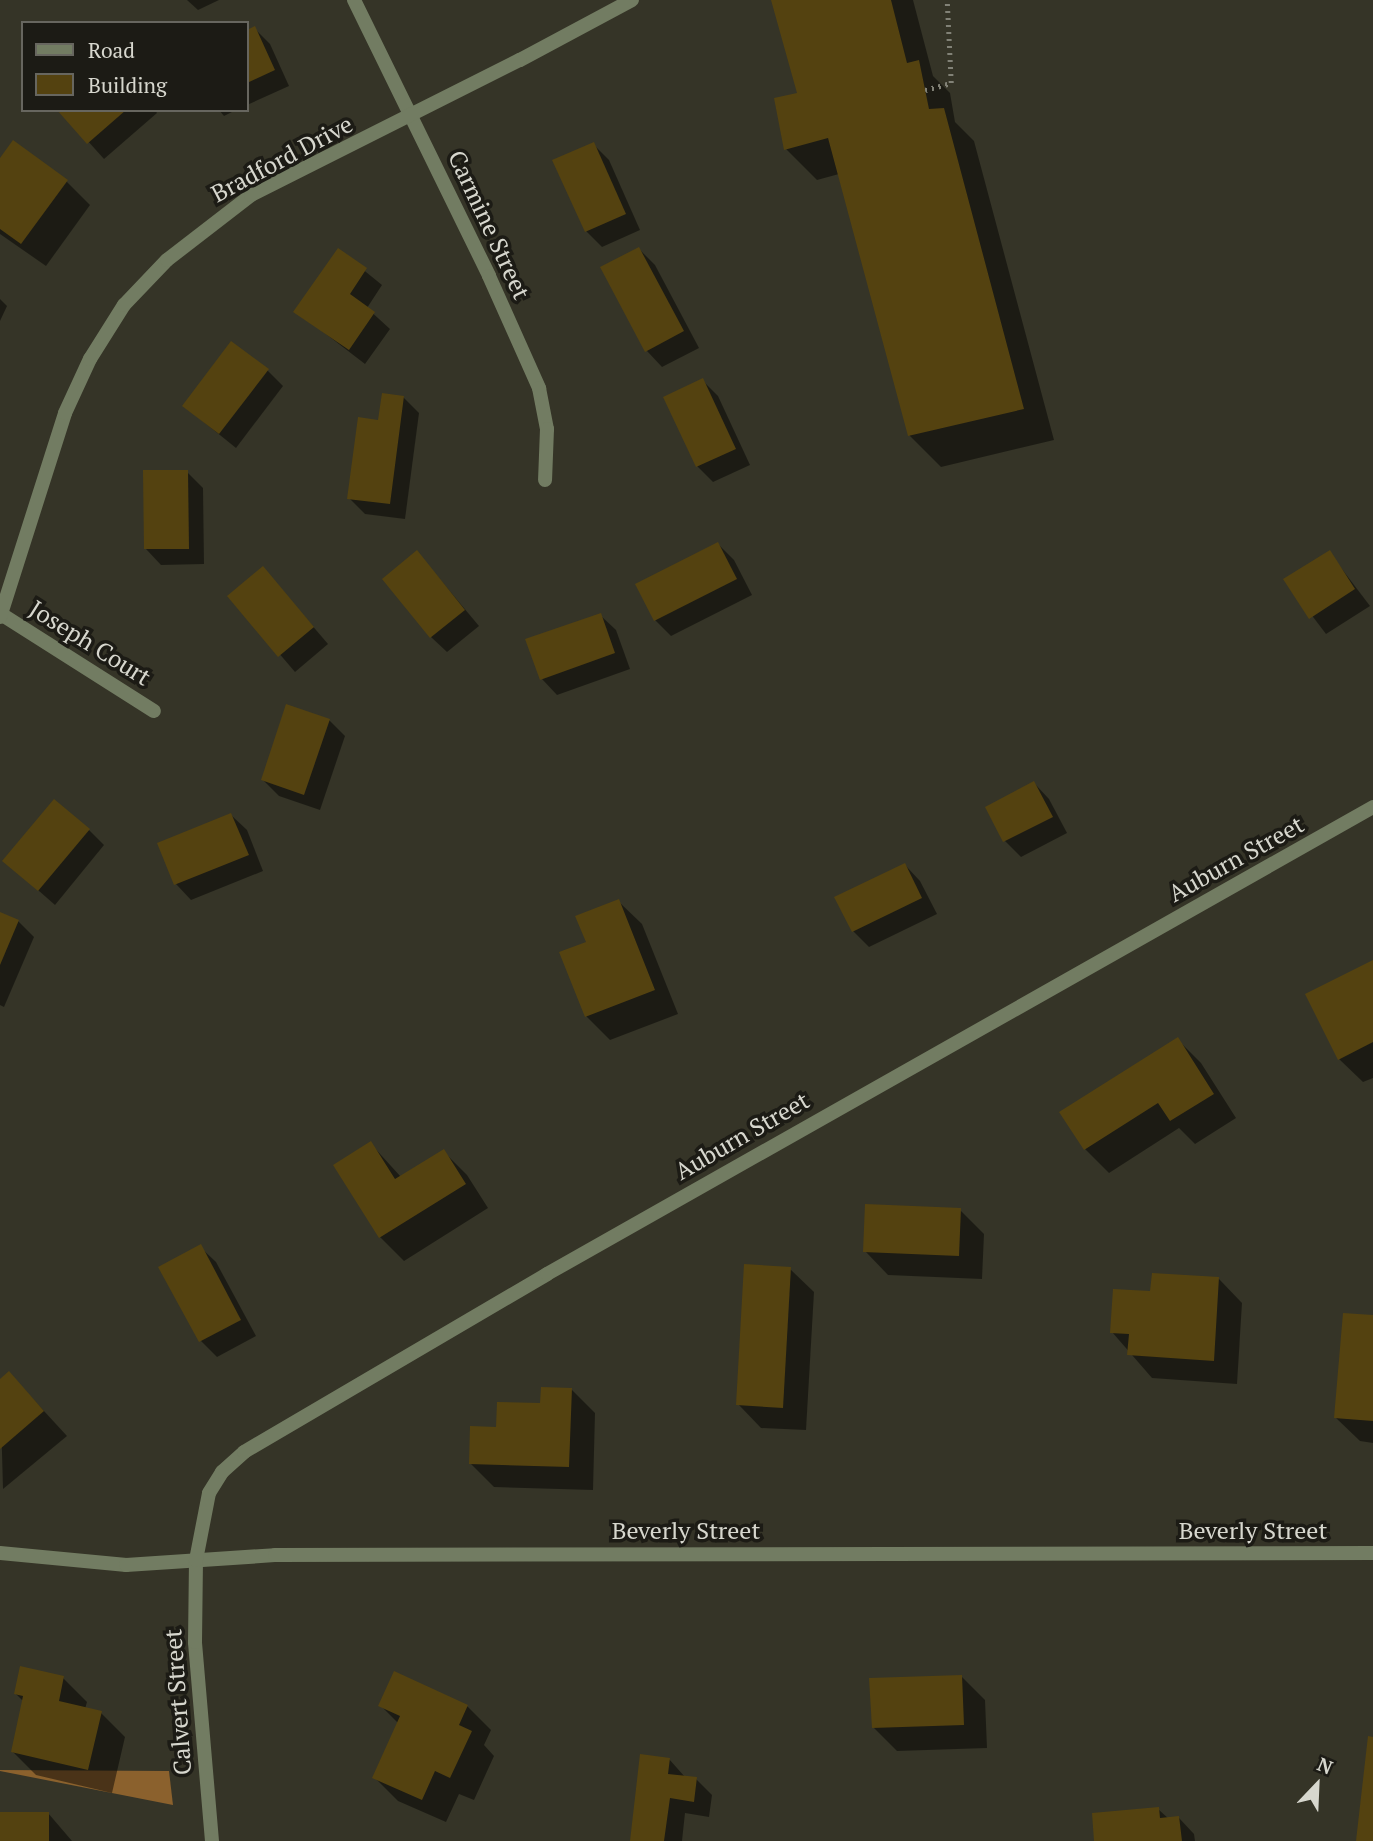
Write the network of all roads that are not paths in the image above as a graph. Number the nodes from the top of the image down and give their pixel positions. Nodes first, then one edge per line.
1 (354, 0) edge
2 (632, 0) edge
3 (412, 117) junction
4 (545, 480) dead end
5 (1, 616) edge
6 (154, 711) dead end
7 (1373, 807) edge
8 (0, 1553) edge
9 (1373, 1553) edge
10 (196, 1560) junction
11 (212, 1841) edge

1 - 3 street, Carmine Street
2 - 3 street, Bradford Drive
3 - 4 street, Carmine Street
3 - 5 street, Bradford Drive
5 - 6 street, Joseph Court
7 - 10 street, Auburn Street
8 - 10 street, Beverly Street
9 - 10 street, Beverly Street
10 - 11 street, Calvert Street

